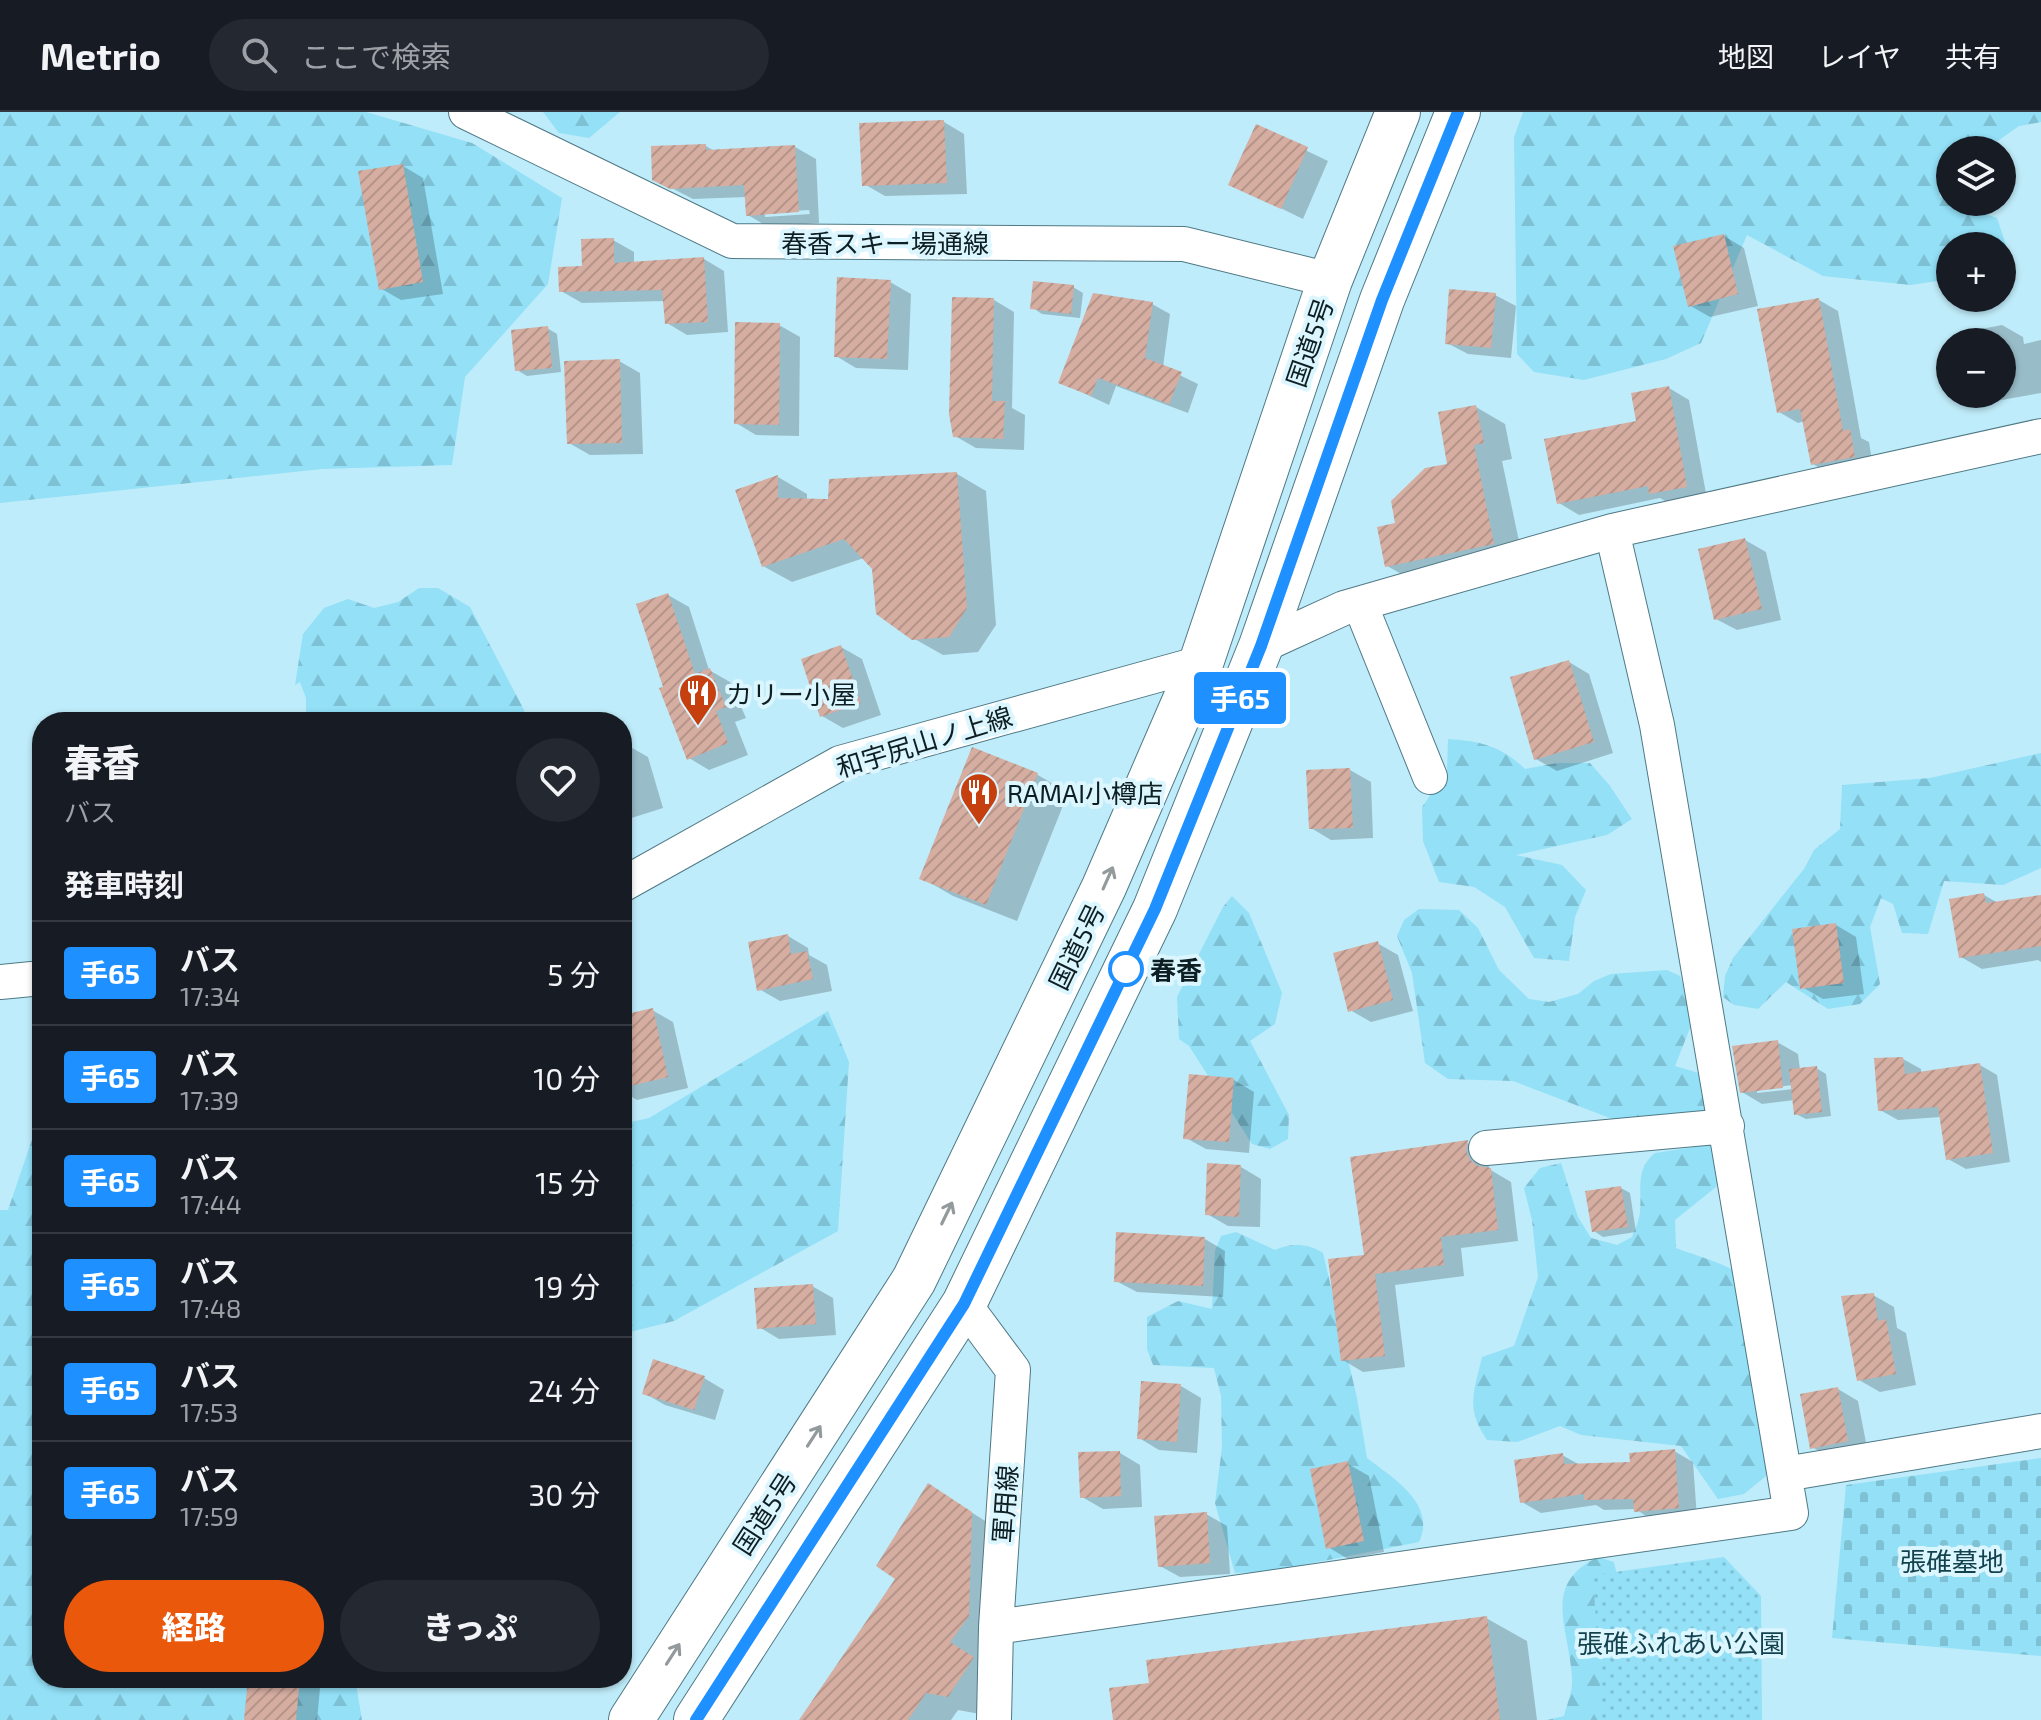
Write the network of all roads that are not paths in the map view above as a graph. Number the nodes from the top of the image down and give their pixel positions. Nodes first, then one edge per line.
1 (466, 112) edge
2 (1398, 112) edge
3 (1458, 112) edge
4 (1330, 280) junction
5 (2041, 436) edge
6 (1612, 531) junction
7 (1360, 604) junction
8 (1261, 646) junction
9 (1201, 663) junction
10 (1430, 777) dead end
11 (632, 879) edge
12 (32, 979) edge
13 (0, 982) edge
14 (1727, 1126) junction
15 (1486, 1148) dead end
16 (964, 1304) junction
17 (2041, 1431) edge
18 (1785, 1474) junction
19 (996, 1627) junction
20 (631, 1720) edge
21 (696, 1720) edge
22 (994, 1720) edge

1 - 4 street, 春香スキー場通線
2 - 4 highway, 国道5号
3 - 8 highway, 国道5号
4 - 9 highway, 国道5号
5 - 6 street
6 - 7 street
6 - 14 street
7 - 8 street
7 - 10 street
8 - 16 highway, 国道5号
9 - 11 street, 和宇尻山ノ上線
20 -> 9 highway, 国道5号
12 - 13 street
14 - 15 street
14 - 18 street
16 - 19 street, 軍用線
16 - 21 highway, 国道5号
17 - 18 street
18 - 19 street
19 - 22 street, 軍用線

